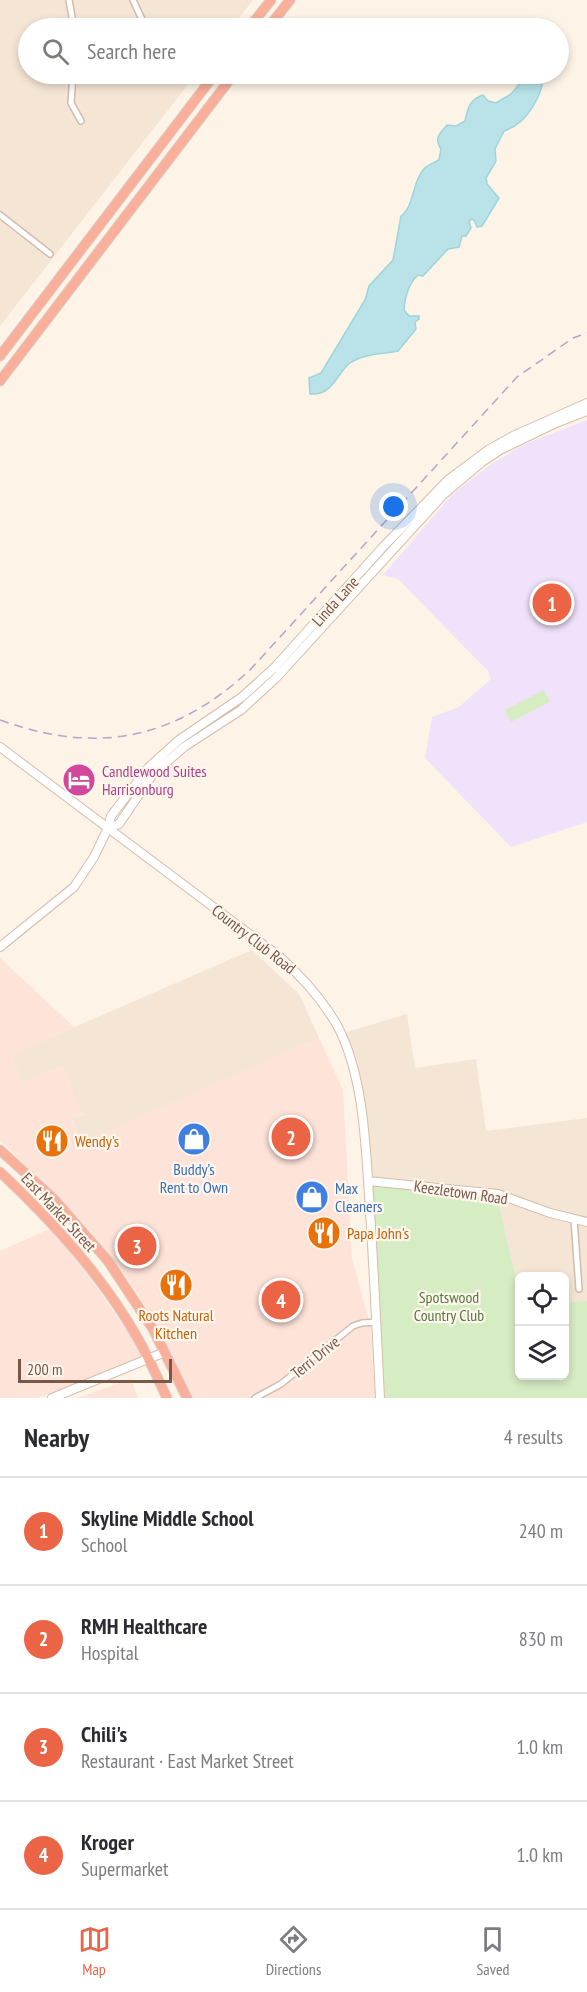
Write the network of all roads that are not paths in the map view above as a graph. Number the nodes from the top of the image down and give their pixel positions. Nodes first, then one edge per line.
1 (69, 0) edge
2 (133, 0) edge
3 (271, 0) edge
4 (290, 0) edge
5 (72, 18) edge
6 (141, 18) edge
7 (257, 18) edge
8 (276, 18) edge
9 (72, 84) edge
10 (207, 84) edge
11 (226, 84) edge
12 (81, 121) dead end
13 (0, 214) edge
14 (50, 254) dead end
15 (0, 356) edge
16 (0, 381) edge
17 (587, 403) edge
18 (587, 411) edge
19 (0, 747) edge
20 (108, 828) junction
21 (0, 947) edge
22 (1, 1154) edge
23 (0, 1172) edge
24 (368, 1181) junction
25 (574, 1220) junction
26 (587, 1222) edge
27 (579, 1289) dead end
28 (376, 1322) junction
29 (165, 1352) junction
30 (148, 1358) junction
31 (52, 1398) edge
32 (167, 1398) edge
33 (187, 1398) edge
34 (255, 1398) edge
35 (380, 1398) edge

1 - 5 street
2 - 6 street
3 - 7 highway
4 - 8 highway
9 - 12 street
10 - 15 highway
11 - 16 highway
13 - 14 street
17 - 20 street, Linda Lane
18 - 20 street, Linda Lane
19 - 20 street, Country Club Road
20 - 21 street, Linda Lane
20 - 24 street, Country Club Road
22 - 29 highway, East Market Street
23 - 30 highway, East Market Street
24 - 25 street, Keezletown Road
24 - 28 street, Country Club Road
25 - 26 street, Keezletown Road
25 - 27 street
28 - 34 street, Terri Drive
28 - 35 street, Country Club Road
29 - 30 street
29 - 33 highway, East Market Street
30 - 31 street
30 - 32 highway, East Market Street

